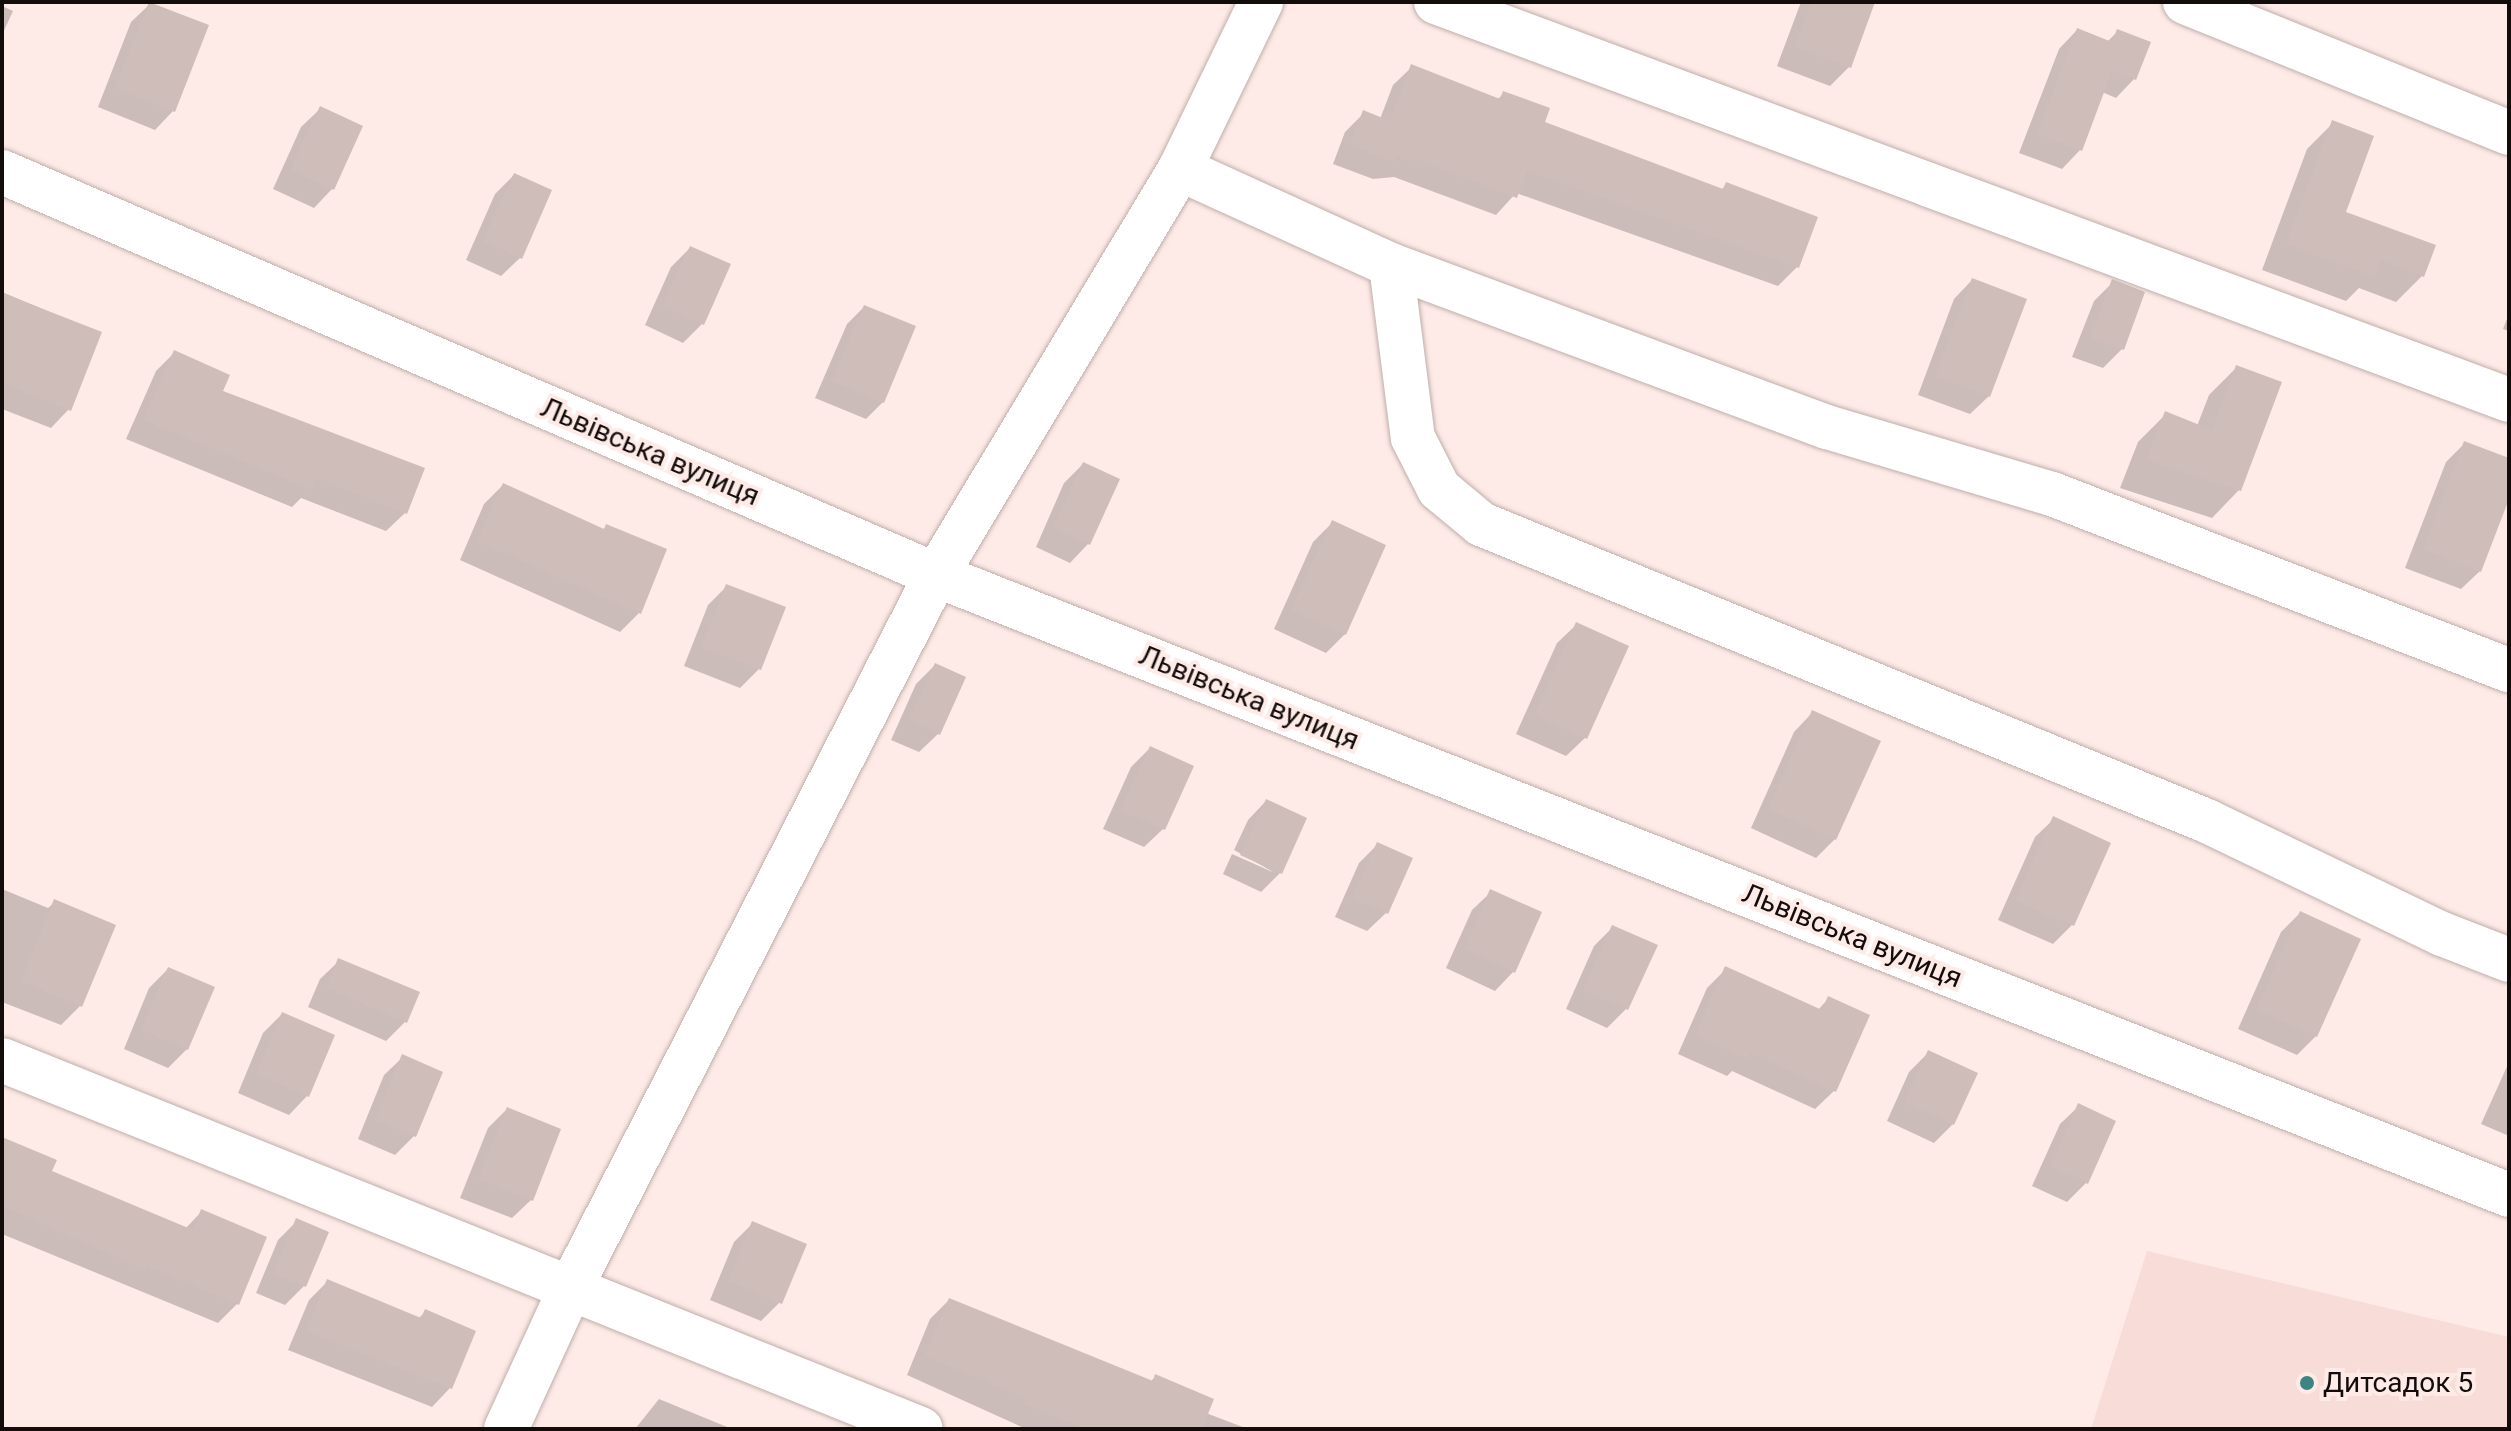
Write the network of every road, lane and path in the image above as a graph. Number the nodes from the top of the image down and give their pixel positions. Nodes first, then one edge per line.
1 (1261, 2) edge
2 (1436, 2) edge
3 (2185, 2) edge
4 (2509, 133) edge
5 (1180, 169) junction
6 (2, 172) edge
7 (1391, 265) junction
8 (2509, 400) edge
9 (936, 575) junction
10 (2509, 670) edge
11 (2509, 960) edge
12 (2, 1060) edge
13 (2509, 1195) edge
14 (571, 1287) junction
15 (506, 1429) edge
16 (921, 1429) edge

1 - 5 street
2 - 8 street
3 - 4 street
5 - 7 street
5 - 9 street
6 - 9 street, Львівська вулиця
7 - 10 street
7 - 11 street
9 - 13 street, Львівська вулиця
9 - 14 street
12 - 14 street
14 - 15 street
14 - 16 street

